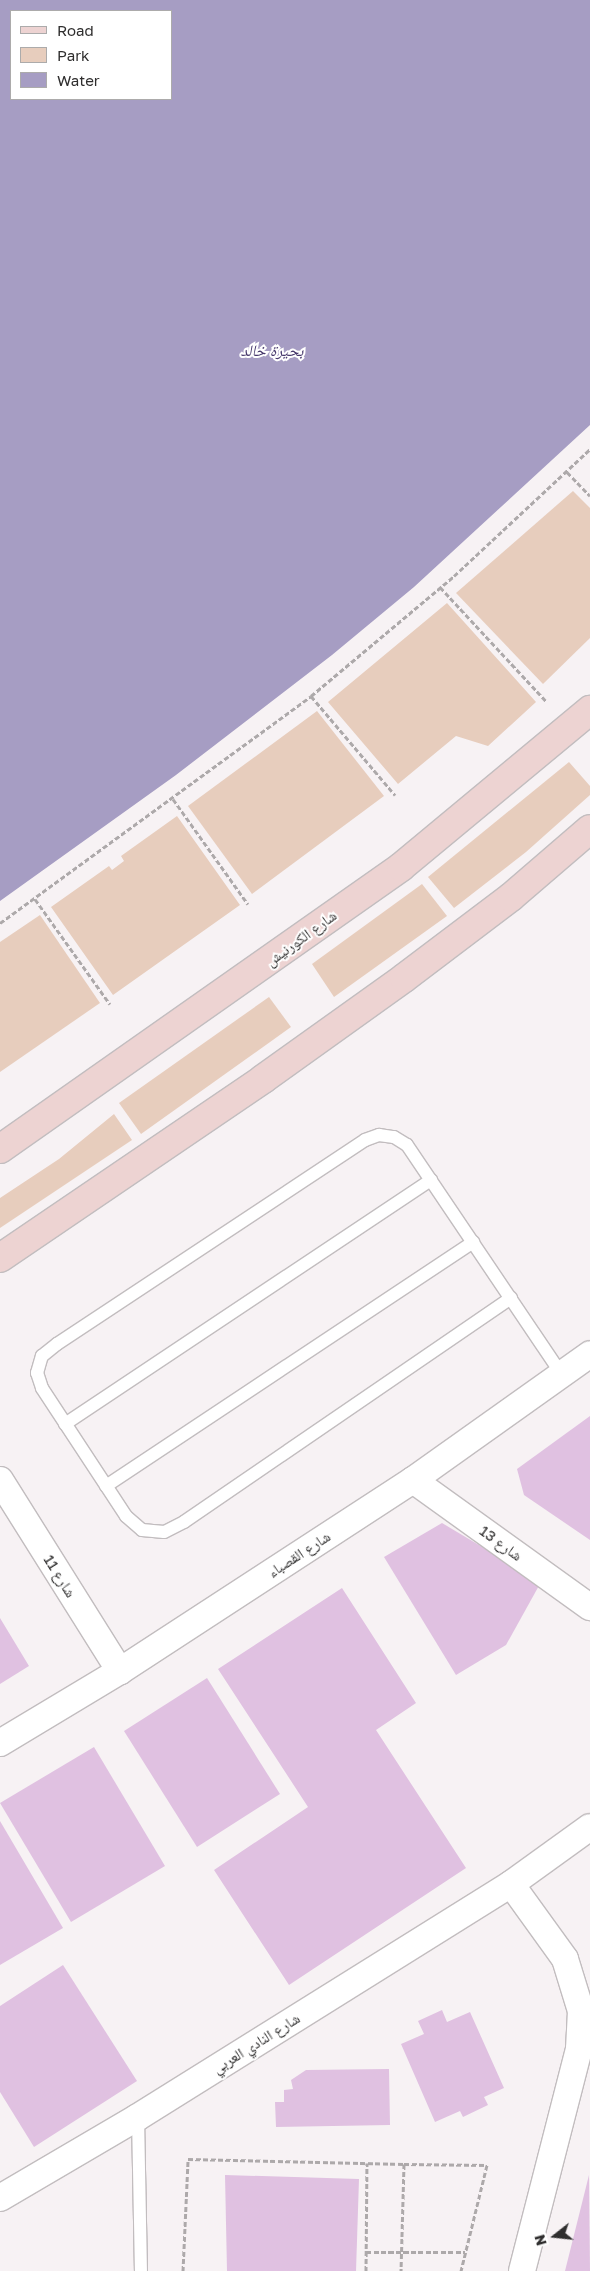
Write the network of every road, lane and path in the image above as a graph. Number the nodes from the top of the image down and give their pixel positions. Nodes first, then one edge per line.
1 (590, 449) edge
2 (567, 472) junction
3 (590, 496) edge
4 (440, 587) junction
5 (311, 696) junction
6 (546, 701) dead end
7 (590, 710) edge
8 (395, 795) dead end
9 (173, 799) junction
10 (590, 830) edge
11 (35, 899) junction
12 (248, 904) dead end
13 (0, 923) edge
14 (110, 1004) dead end
15 (0, 1149) edge
16 (431, 1180) junction
17 (473, 1242) junction
18 (0, 1258) edge
19 (511, 1298) junction
20 (590, 1354) edge
21 (562, 1375) junction
22 (66, 1424) junction
23 (0, 1480) edge
24 (413, 1480) junction
25 (106, 1486) junction
26 (590, 1607) edge
27 (120, 1671) junction
28 (0, 1743) edge
29 (590, 1826) edge
30 (511, 1884) junction
31 (138, 2117) junction
32 (367, 2163) junction
33 (404, 2164) junction
34 (0, 2198) edge
35 (366, 2252) junction
36 (401, 2252) junction
37 (465, 2252) junction
38 (140, 2271) edge
39 (183, 2271) edge
40 (366, 2271) edge
41 (401, 2271) edge
42 (461, 2271) edge
43 (522, 2271) edge

1 - 2 path
2 - 3 path
2 - 4 path
4 - 5 path
4 - 6 path
5 - 8 path
5 - 9 path
7 - 15 main road, شارع الكورنيش
9 - 11 path
9 - 12 path
10 - 18 main road
11 - 13 path
11 - 14 path
16 - 17 lane
16 - 22 lane
16 - 22 lane
17 - 19 lane
17 - 25 lane
19 - 21 lane
19 - 25 lane
20 - 21 street, شارع القصباء
21 - 24 street, شارع القصباء
22 - 25 lane
23 - 27 street, شارع 11
24 - 26 street, شارع 13
24 - 27 street, شارع القصباء
27 - 28 street, شارع القصباء
29 - 30 street, شارع النادي العربي
30 - 31 street, شارع النادي العربي
30 - 43 street
31 - 34 street, شارع النادي العربي
31 - 38 lane
32 - 33 path
32 - 35 path
32 - 39 path
33 - 36 path
33 - 37 path
35 - 36 path
35 - 40 path
36 - 37 path
36 - 41 path
37 - 42 path

